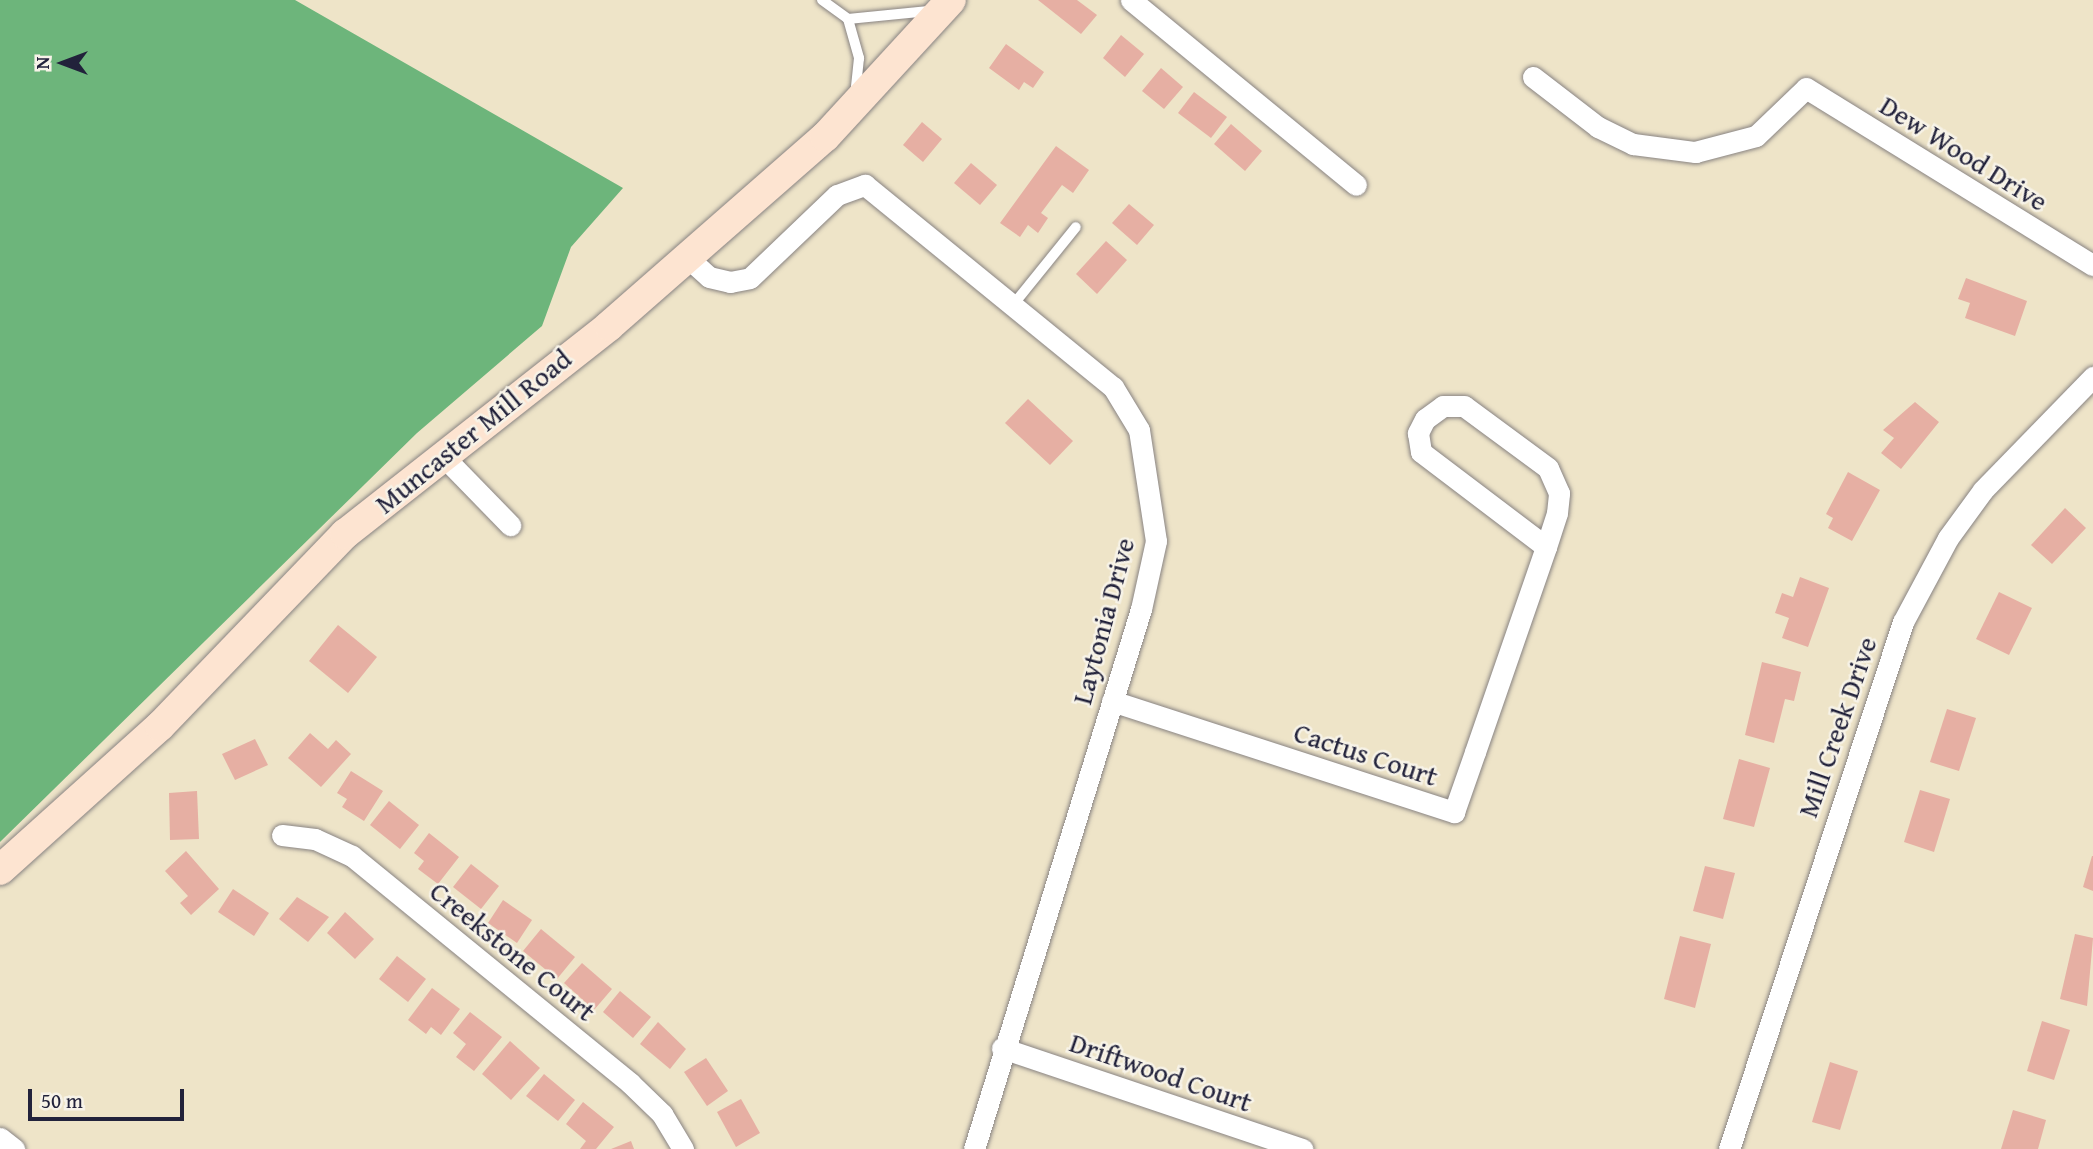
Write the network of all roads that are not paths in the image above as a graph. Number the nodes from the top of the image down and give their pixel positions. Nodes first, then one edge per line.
1 (822, 0) edge
2 (1132, 0) edge
3 (949, 2) edge
4 (848, 19) junction
5 (1533, 77) dead end
6 (854, 102) junction
7 (1356, 185) dead end
8 (1076, 227) dead end
9 (688, 258) junction
10 (2093, 265) edge
11 (1013, 305) junction
12 (2093, 377) edge
13 (442, 455) junction
14 (510, 525) dead end
15 (1546, 547) junction
16 (1112, 701) junction
17 (282, 835) dead end
18 (0, 870) edge
19 (1003, 1048) junction
20 (0, 1138) edge
21 (14, 1149) edge
22 (683, 1149) edge
23 (974, 1149) edge
24 (1302, 1149) edge
25 (1729, 1149) edge

1 - 4 lane
2 - 7 street
3 - 4 lane
3 - 6 main road, Muncaster Mill Road
4 - 6 lane
5 - 10 street, Dew Wood Drive
6 - 9 main road, Muncaster Mill Road
8 - 11 lane
9 - 11 street, Laytonia Drive
9 - 13 main road, Muncaster Mill Road
11 - 16 street, Laytonia Drive
12 - 25 street, Mill Creek Drive
13 - 14 street
13 - 18 main road, Muncaster Mill Road
15 - 15 street, Cactus Court
15 - 16 street, Cactus Court
16 - 19 street, Laytonia Drive
17 - 22 street, Creekstone Court
19 - 23 street, Laytonia Drive
19 - 24 street, Driftwood Court
20 - 21 street

